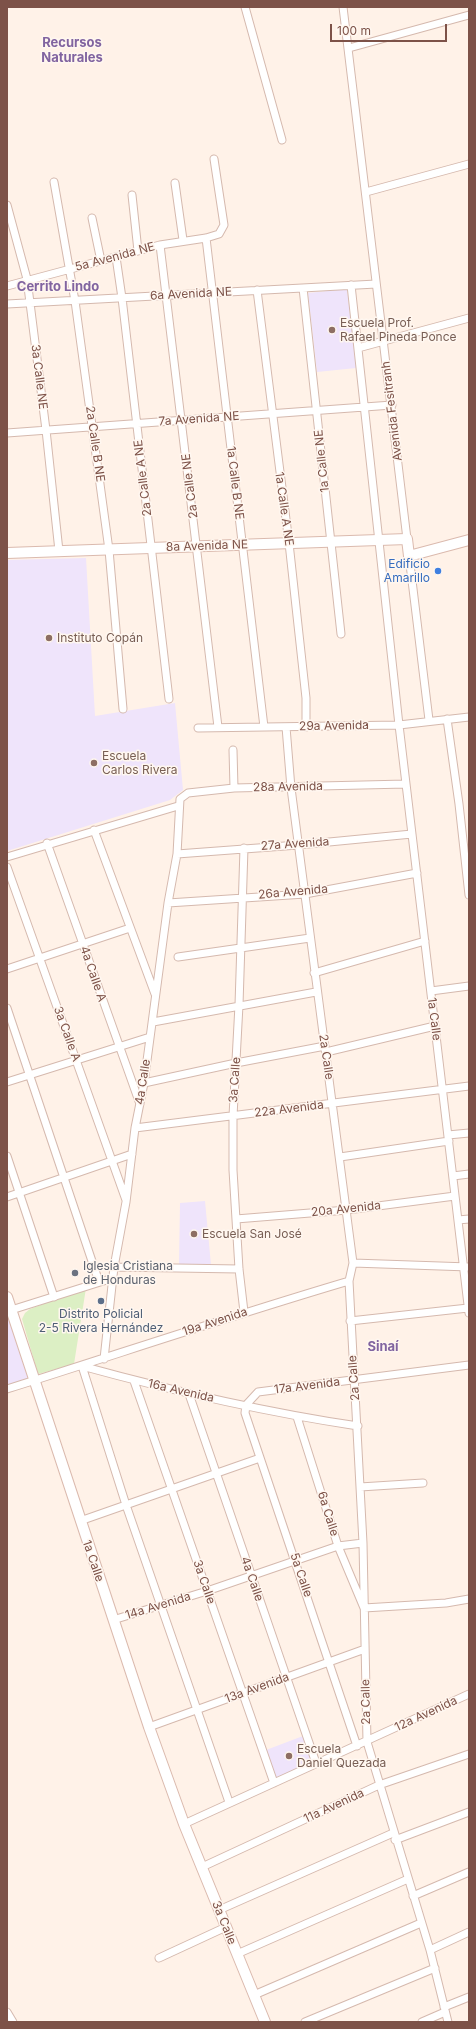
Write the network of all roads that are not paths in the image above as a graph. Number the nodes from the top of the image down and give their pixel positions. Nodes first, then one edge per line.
1 (245, 7) edge
2 (344, 7) edge
3 (469, 15) edge
4 (348, 48) junction
5 (282, 140) dead end
6 (214, 159) dead end
7 (469, 164) edge
8 (54, 182) dead end
9 (175, 183) dead end
10 (366, 192) junction
11 (132, 195) dead end
12 (7, 205) edge
13 (92, 218) dead end
14 (206, 238) junction
15 (183, 240) junction
16 (160, 245) junction
17 (138, 251) junction
18 (116, 257) junction
19 (101, 261) junction
20 (71, 268) junction
21 (27, 279) junction
22 (376, 284) junction
23 (351, 285) junction
24 (7, 286) edge
25 (303, 288) junction
26 (257, 290) junction
27 (212, 293) junction
28 (166, 295) junction
29 (122, 298) junction
30 (75, 301) junction
31 (30, 303) junction
32 (7, 304) edge
33 (469, 318) edge
34 (383, 342) junction
35 (358, 348) junction
36 (392, 405) junction
37 (364, 407) junction
38 (316, 411) junction
39 (272, 414) junction
40 (226, 417) junction
41 (182, 420) junction
42 (136, 424) junction
43 (92, 427) junction
44 (46, 430) junction
45 (7, 433) edge
46 (407, 539) junction
47 (379, 540) junction
48 (469, 540) edge
49 (331, 542) junction
50 (289, 543) junction
51 (243, 545) junction
52 (197, 546) junction
53 (151, 548) junction
54 (109, 550) junction
55 (59, 552) junction
56 (7, 553) edge
57 (409, 556) junction
58 (341, 634) dead end
59 (169, 698) dead end
60 (123, 709) dead end
61 (469, 716) edge
62 (447, 719) junction
63 (428, 720) junction
64 (399, 725) junction
65 (218, 727) junction
66 (264, 727) junction
67 (286, 727) junction
68 (306, 727) junction
69 (198, 728) dead end
70 (233, 750) dead end
71 (406, 784) junction
72 (234, 788) junction
73 (290, 788) junction
74 (178, 806) junction
75 (94, 830) junction
76 (412, 834) junction
77 (47, 843) junction
78 (298, 845) junction
79 (244, 848) junction
80 (177, 854) junction
81 (7, 857) edge
82 (7, 867) edge
83 (417, 873) junction
84 (305, 894) junction
85 (469, 895) edge
86 (242, 897) junction
87 (168, 903) junction
88 (130, 928) junction
89 (310, 938) junction
90 (425, 941) junction
91 (83, 944) junction
92 (240, 948) junction
93 (178, 957) dead end
94 (40, 958) junction
95 (7, 969) edge
96 (314, 973) junction
97 (469, 986) edge
98 (431, 991) junction
99 (316, 992) junction
100 (156, 996) junction
101 (239, 1006) junction
102 (7, 1008) edge
103 (153, 1022) junction
104 (435, 1026) junction
105 (150, 1037) junction
106 (119, 1047) junction
107 (325, 1049) junction
108 (76, 1060) junction
109 (236, 1063) junction
110 (30, 1075) junction
111 (7, 1082) edge
112 (144, 1083) junction
113 (469, 1086) edge
114 (443, 1089) junction
115 (332, 1103) junction
116 (140, 1104) junction
117 (233, 1116) junction
118 (135, 1128) junction
119 (469, 1133) edge
120 (449, 1138) junction
121 (132, 1154) junction
122 (7, 1156) edge
123 (340, 1157) junction
124 (112, 1161) junction
125 (469, 1174) edge
126 (453, 1176) junction
127 (64, 1177) junction
128 (20, 1193) junction
129 (455, 1196) junction
130 (7, 1197) edge
131 (126, 1202) junction
132 (347, 1210) junction
133 (236, 1219) junction
134 (469, 1219) edge
135 (458, 1220) junction
136 (353, 1263) junction
137 (114, 1267) junction
138 (466, 1267) edge
139 (239, 1270) junction
140 (113, 1278) junction
141 (349, 1281) junction
142 (99, 1282) junction
143 (54, 1296) junction
144 (7, 1297) edge
145 (468, 1308) edge
146 (9, 1311) edge
147 (244, 1312) junction
148 (469, 1313) edge
149 (350, 1321) junction
150 (104, 1358) junction
151 (469, 1365) edge
152 (82, 1366) junction
153 (35, 1380) junction
154 (354, 1380) junction
155 (134, 1381) junction
156 (7, 1389) edge
157 (189, 1394) junction
158 (246, 1405) junction
159 (297, 1417) junction
160 (358, 1426) junction
161 (260, 1458) junction
162 (217, 1474) junction
163 (423, 1483) dead end
164 (360, 1487) junction
165 (172, 1489) junction
166 (126, 1505) junction
167 (80, 1521) junction
168 (363, 1543) junction
169 (338, 1546) junction
170 (296, 1560) junction
171 (251, 1576) junction
172 (207, 1591) junction
173 (469, 1599) edge
174 (161, 1606) junction
175 (364, 1608) junction
176 (113, 1620) junction
177 (364, 1649) junction
178 (330, 1661) junction
179 (287, 1677) junction
180 (243, 1693) junction
181 (469, 1694) edge
182 (197, 1710) junction
183 (149, 1727) junction
184 (367, 1742) junction
185 (357, 1746) junction
186 (469, 1754) edge
187 (316, 1763) junction
188 (274, 1783) junction
189 (379, 1785) junction
190 (229, 1802) junction
191 (469, 1812) edge
192 (184, 1824) junction
193 (394, 1836) junction
194 (202, 1867) junction
195 (469, 1872) edge
196 (408, 1879) junction
197 (413, 1896) junction
198 (219, 1910) junction
199 (421, 1923) junction
200 (226, 1927) junction
201 (469, 1932) edge
202 (430, 1950) junction
203 (237, 1954) junction
204 (160, 1958) dead end
205 (434, 1968) junction
206 (254, 1995) junction
207 (469, 1997) edge
208 (445, 2010) junction
209 (7, 2012) edge
210 (13, 2022) edge
211 (265, 2022) edge
212 (306, 2022) edge
213 (422, 2022) edge
214 (448, 2022) edge

1 - 5 street
2 - 4 street, Avenida Fesitranh
3 - 4 street
4 - 10 street, Avenida Fesitranh
6 - 14 street, 5a Avenida NE
7 - 10 street
8 - 20 street, 2a Calle B NE
9 - 15 street
10 - 22 street, Avenida Fesitranh
11 - 17 street
12 - 21 street, 3a Calle NE
13 - 19 street
14 - 15 street, 5a Avenida NE
14 - 27 street, 1a Calle B NE
15 - 16 street, 5a Avenida NE
16 - 17 street, 5a Avenida NE
16 - 28 street, 2a Calle NE
17 - 18 street, 5a Avenida NE
18 - 19 street, 5a Avenida NE
18 - 29 street, 2a Calle A NE
19 - 20 street, 5a Avenida NE
20 - 21 street, 5a Avenida NE
20 - 30 street, 2a Calle B NE
21 - 24 street, 5a Avenida NE
21 - 31 street, 3a Calle NE
22 - 23 street, 6a Avenida NE
22 - 34 street, Avenida Fesitranh
23 - 25 street, 6a Avenida NE
23 - 35 street, 1a Calle
25 - 26 street, 6a Avenida NE
25 - 38 street, 1a Calle NE
26 - 27 street, 6a Avenida NE
26 - 39 street, 1a Calle A NE
27 - 28 street, 6a Avenida NE
27 - 40 street, 1a Calle B NE
28 - 29 street, 6a Avenida NE
28 - 41 street, 2a Calle NE
29 - 30 street, 6a Avenida NE
29 - 42 street, 2a Calle A NE
30 - 31 street, 6a Avenida NE
30 - 43 street, 2a Calle B NE
31 - 32 street, 6a Avenida NE
31 - 44 street, 3a Calle NE
33 - 34 street
34 - 35 street
34 - 36 street, Avenida Fesitranh
35 - 37 street, 1a Calle
36 - 37 street, 7a Avenida NE
36 - 46 street, Avenida Fesitranh
37 - 38 street, 7a Avenida NE
37 - 47 street, 1a Calle
38 - 39 street, 7a Avenida NE
38 - 49 street, 1a Calle NE
39 - 40 street, 7a Avenida NE
39 - 50 street, 1a Calle A NE
40 - 41 street, 7a Avenida NE
40 - 51 street, 1a Calle B NE
41 - 42 street, 7a Avenida NE
41 - 52 street, 2a Calle NE
42 - 43 street, 7a Avenida NE
42 - 53 street, 2a Calle A NE
43 - 44 street, 7a Avenida NE
43 - 54 street, 2a Calle B NE
44 - 45 street, 7a Avenida NE
44 - 55 street, 3a Calle NE
46 - 47 street, 8a Avenida NE
46 - 57 street, Avenida Fesitranh
47 - 49 street, 8a Avenida NE
47 - 64 street, 1a Calle
48 - 57 street
49 - 50 street, 8a Avenida NE
49 - 58 street, 1a Calle NE
50 - 51 street, 8a Avenida NE
50 - 68 street, 1a Calle A NE
51 - 52 street, 8a Avenida NE
51 - 66 street, 1a Calle B NE
52 - 53 street, 8a Avenida NE
52 - 65 street, 2a Calle NE
53 - 54 street, 8a Avenida NE
53 - 59 street, 2a Calle A NE
54 - 55 street, 8a Avenida NE
54 - 60 street, 2a Calle B NE
55 - 56 street, 8a Avenida NE
57 - 63 street, Avenida Fesitranh
61 - 62 street, 29a Avenida
62 - 63 street, 29a Avenida
62 - 85 street
63 - 64 street, 29a Avenida
64 - 68 street, 29a Avenida
64 - 71 street, 1a Calle
65 - 66 street, 29a Avenida
65 - 69 street, 29a Avenida
66 - 67 street, 29a Avenida
67 - 68 street, 29a Avenida
67 - 73 street, 2a Calle
70 - 72 street
71 - 73 street, 28a Avenida
71 - 76 street, 1a Calle
72 - 73 street, 28a Avenida
72 - 74 street, 28a Avenida
73 - 78 street, 2a Calle
74 - 75 street
74 - 80 street, 4a Calle
75 - 77 street
75 - 88 street
76 - 78 street, 27a Avenida
76 - 83 street, 1a Calle
77 - 81 street
77 - 91 street, 4a Calle A
78 - 79 street, 27a Avenida
78 - 84 street, 2a Calle
79 - 80 street, 27a Avenida
79 - 86 street, 3a Calle
80 - 87 street, 4a Calle
82 - 94 street, 3a Calle A
83 - 84 street, 26a Avenida
83 - 90 street, 1a Calle
84 - 86 street, 26a Avenida
84 - 89 street, 2a Calle
86 - 87 street, 26a Avenida
86 - 92 street, 3a Calle
87 - 100 street, 4a Calle
88 - 91 street
88 - 100 street
89 - 92 street
89 - 96 street, 2a Calle
90 - 96 street
90 - 98 street, 1a Calle
91 - 94 street
91 - 106 street, 4a Calle A
92 - 93 street
92 - 101 street, 3a Calle
94 - 95 street
94 - 108 street, 3a Calle A
96 - 99 street, 2a Calle
97 - 98 street
98 - 104 street, 1a Calle
99 - 101 street
99 - 107 street, 2a Calle
100 - 103 street, 4a Calle
101 - 103 street
101 - 109 street, 3a Calle
102 - 110 street
103 - 105 street, 4a Calle
104 - 107 street
104 - 114 street, 1a Calle
105 - 106 street
105 - 112 street, 4a Calle
106 - 108 street
106 - 116 street, 4a Calle A
107 - 109 street
107 - 115 street, 2a Calle
108 - 110 street
108 - 124 street, 3a Calle A
109 - 112 street
109 - 117 street, 3a Calle
110 - 111 street
110 - 127 street
112 - 116 street, 4a Calle
113 - 114 street, 22a Avenida
114 - 115 street, 22a Avenida
114 - 120 street, 1a Calle
115 - 117 street, 22a Avenida
115 - 123 street, 2a Calle
116 - 118 street, 4a Calle
117 - 118 street, 22a Avenida
117 - 133 street, 3a Calle
118 - 121 street, 4a Calle
119 - 120 street
120 - 123 street
120 - 126 street, 1a Calle
121 - 124 street
121 - 131 street, 4a Calle
122 - 128 street
123 - 132 street, 2a Calle
124 - 127 street
124 - 131 street, 3a Calle A
125 - 126 street
126 - 129 street, 1a Calle
127 - 128 street
127 - 142 street
128 - 130 street
128 - 143 street
129 - 132 street, 20a Avenida
129 - 135 street, 1a Calle
131 - 137 street, 4a Calle
132 - 133 street, 20a Avenida
132 - 136 street, 2a Calle
133 - 139 street, 3a Calle
134 - 135 street
135 - 138 street, 1a Calle
136 - 138 street
136 - 141 street, 2a Calle
137 - 139 street
137 - 140 street, 4a Calle
138 - 145 street, 1a Calle
139 - 147 street, 3a Calle
140 - 142 street
140 - 150 street, 4a Calle
141 - 147 street, 19a Avenida
141 - 149 street, 2a Calle
142 - 143 street
143 - 146 street
144 - 146 street, 1a Calle
145 - 148 street, 1a Calle
145 - 149 street
146 - 153 street, 1a Calle
147 - 150 street, 19a Avenida
149 - 154 street, 2a Calle
150 - 152 street, 19a Avenida
151 - 154 street, 17a Avenida
152 - 153 street
152 - 155 street, 16a Avenida
152 - 166 street
153 - 156 street
153 - 167 street, 1a Calle
154 - 158 street, 17a Avenida
154 - 160 street, 2a Calle
155 - 157 street, 16a Avenida
155 - 165 street, 3a Calle
157 - 158 street, 16a Avenida
157 - 162 street, 4a Calle
158 - 159 street, 16a Avenida
158 - 161 street, 5a Calle
159 - 160 street, 16a Avenida
159 - 169 street, 6a Calle
160 - 164 street, 2a Calle
161 - 162 street
161 - 170 street, 5a Calle
162 - 165 street
162 - 171 street, 4a Calle
163 - 164 street
164 - 168 street, 2a Calle
165 - 166 street
165 - 172 street, 3a Calle
166 - 167 street
166 - 174 street
167 - 176 street, 1a Calle
168 - 169 street, 14a Avenida
168 - 175 street, 2a Calle
169 - 170 street, 14a Avenida
169 - 175 street, 6a Calle
170 - 171 street, 14a Avenida
170 - 178 street, 5a Calle
171 - 172 street, 14a Avenida
171 - 179 street, 4a Calle
172 - 174 street, 14a Avenida
172 - 180 street, 3a Calle
173 - 175 street
174 - 176 street, 14a Avenida
174 - 182 street
175 - 177 street, 2a Calle
176 - 183 street, 1a Calle
177 - 178 street, 13a Avenida
177 - 184 street, 2a Calle
178 - 179 street, 13a Avenida
178 - 185 street, 5a Calle
179 - 180 street, 13a Avenida
179 - 187 street, 4a Calle
180 - 182 street, 13a Avenida
180 - 188 street, 3a Calle
181 - 184 street, 12a Avenida
182 - 183 street, 13a Avenida
182 - 190 street
183 - 192 street, 1a Calle
184 - 185 street, 12a Avenida
184 - 189 street, 2a Calle
185 - 187 street, 12a Avenida
186 - 189 street, 11a Avenida
187 - 188 street, 12a Avenida
188 - 190 street, 12a Avenida
189 - 193 street, 2a Calle
189 - 194 street, 11a Avenida
190 - 192 street, 12a Avenida
191 - 193 street
192 - 194 street, 3a Calle
193 - 196 street, 2a Calle
193 - 198 street
194 - 198 street, 3a Calle
195 - 197 street
196 - 197 street, 2a Calle
196 - 203 street
197 - 199 street, 2a Calle
198 - 200 street, 3a Calle
199 - 202 street, 2a Calle
199 - 206 street
200 - 203 street, 3a Calle
200 - 204 street
201 - 202 street
202 - 205 street, 2a Calle
203 - 206 street, 3a Calle
205 - 208 street, 2a Calle
205 - 212 street
206 - 211 street, 3a Calle
207 - 208 street
208 - 213 street
208 - 214 street, 2a Calle
209 - 210 street

